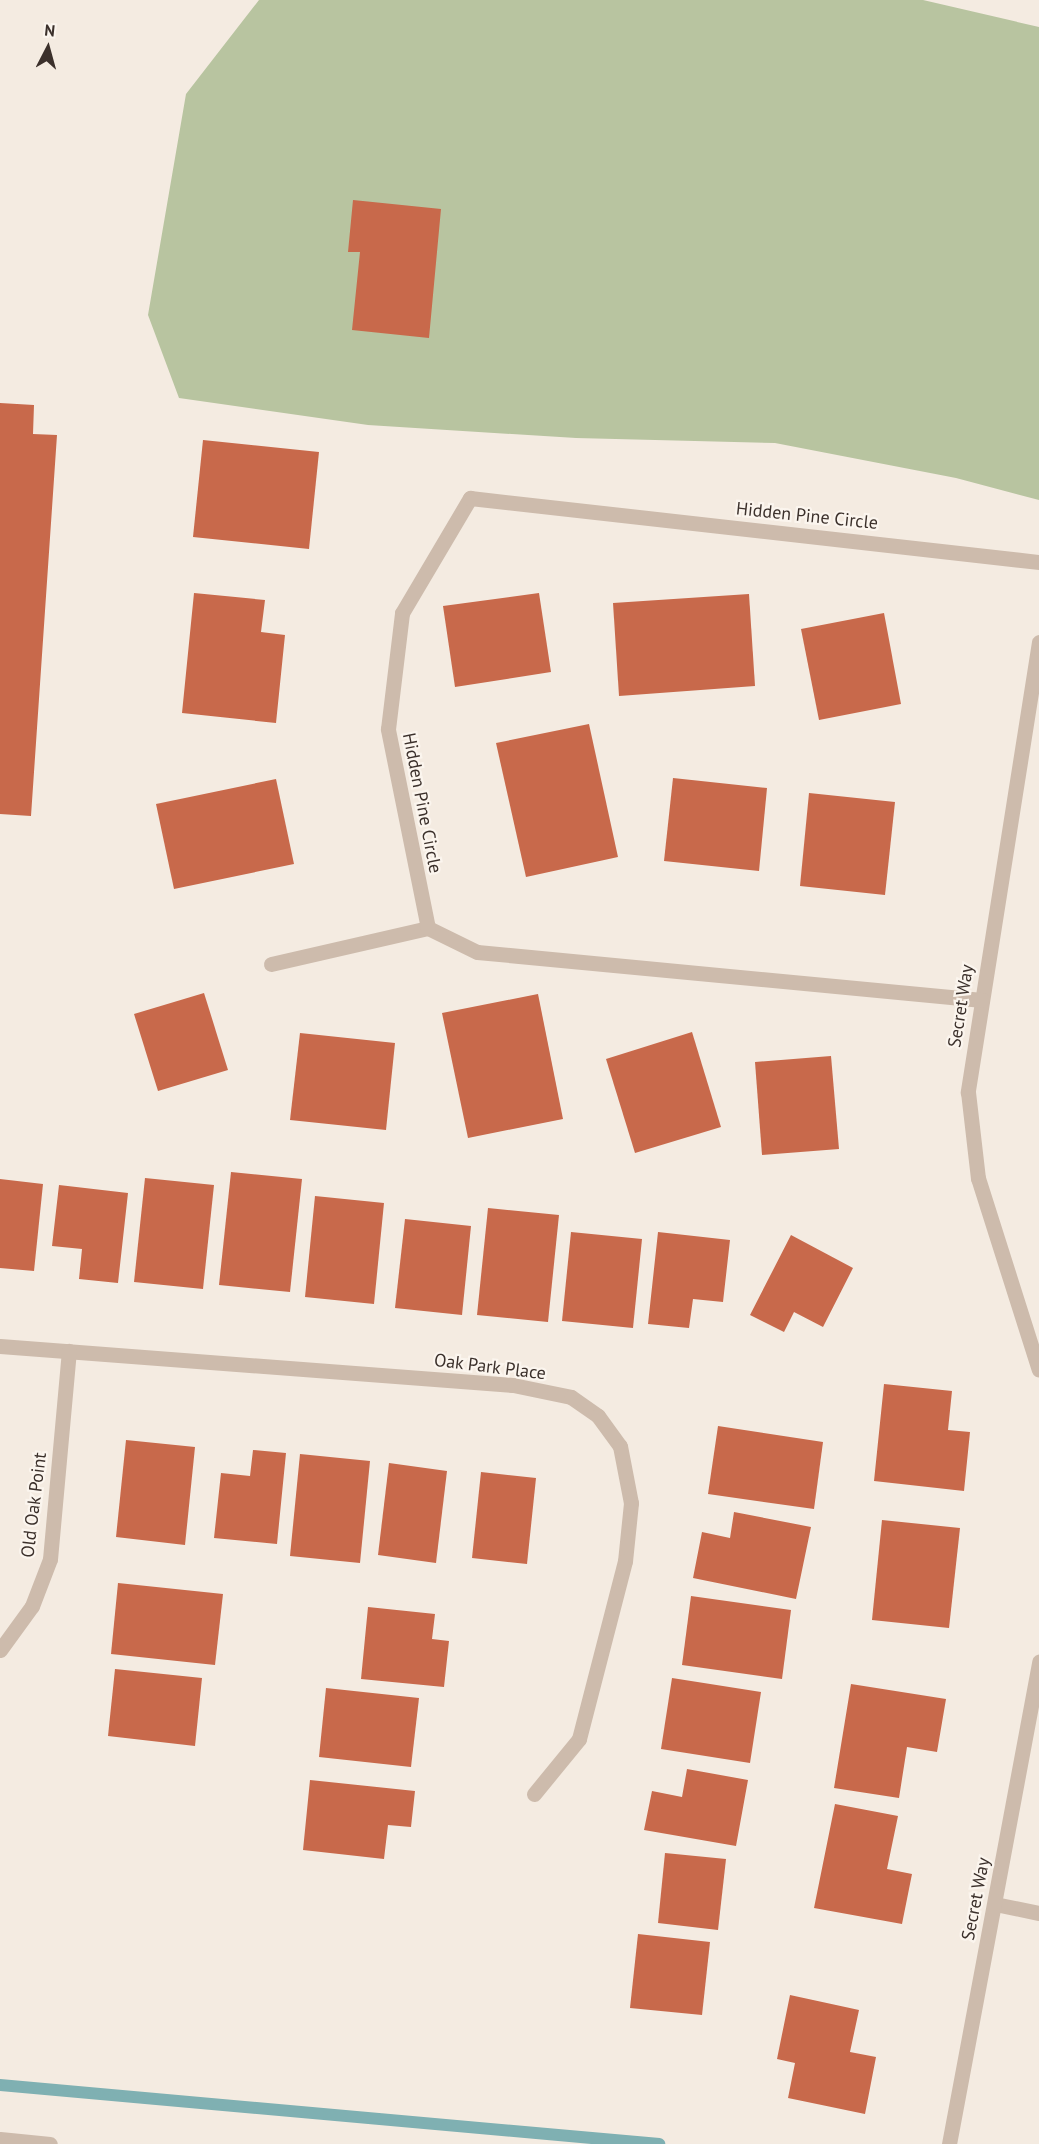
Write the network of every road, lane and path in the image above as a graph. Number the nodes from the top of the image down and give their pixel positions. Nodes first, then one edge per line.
1 (1039, 562) edge
2 (1039, 642) edge
3 (428, 928) junction
4 (271, 964) dead end
5 (982, 1000) junction
6 (0, 1346) edge
7 (69, 1351) junction
8 (1039, 1370) edge
9 (0, 1650) edge
10 (1039, 1661) edge
11 (534, 1794) dead end
12 (995, 1905) junction
13 (1039, 1913) edge
14 (0, 2139) edge
15 (50, 2144) edge
16 (949, 2144) edge

1 - 3 street, Hidden Pine Circle
2 - 5 street, Secret Way
3 - 4 street
3 - 5 street
5 - 8 street, Secret Way
6 - 7 street, Oak Park Place
7 - 9 street, Old Oak Point
7 - 11 street, Oak Park Place
10 - 12 street, Secret Way
12 - 13 street
12 - 16 street, Secret Way
14 - 15 street

